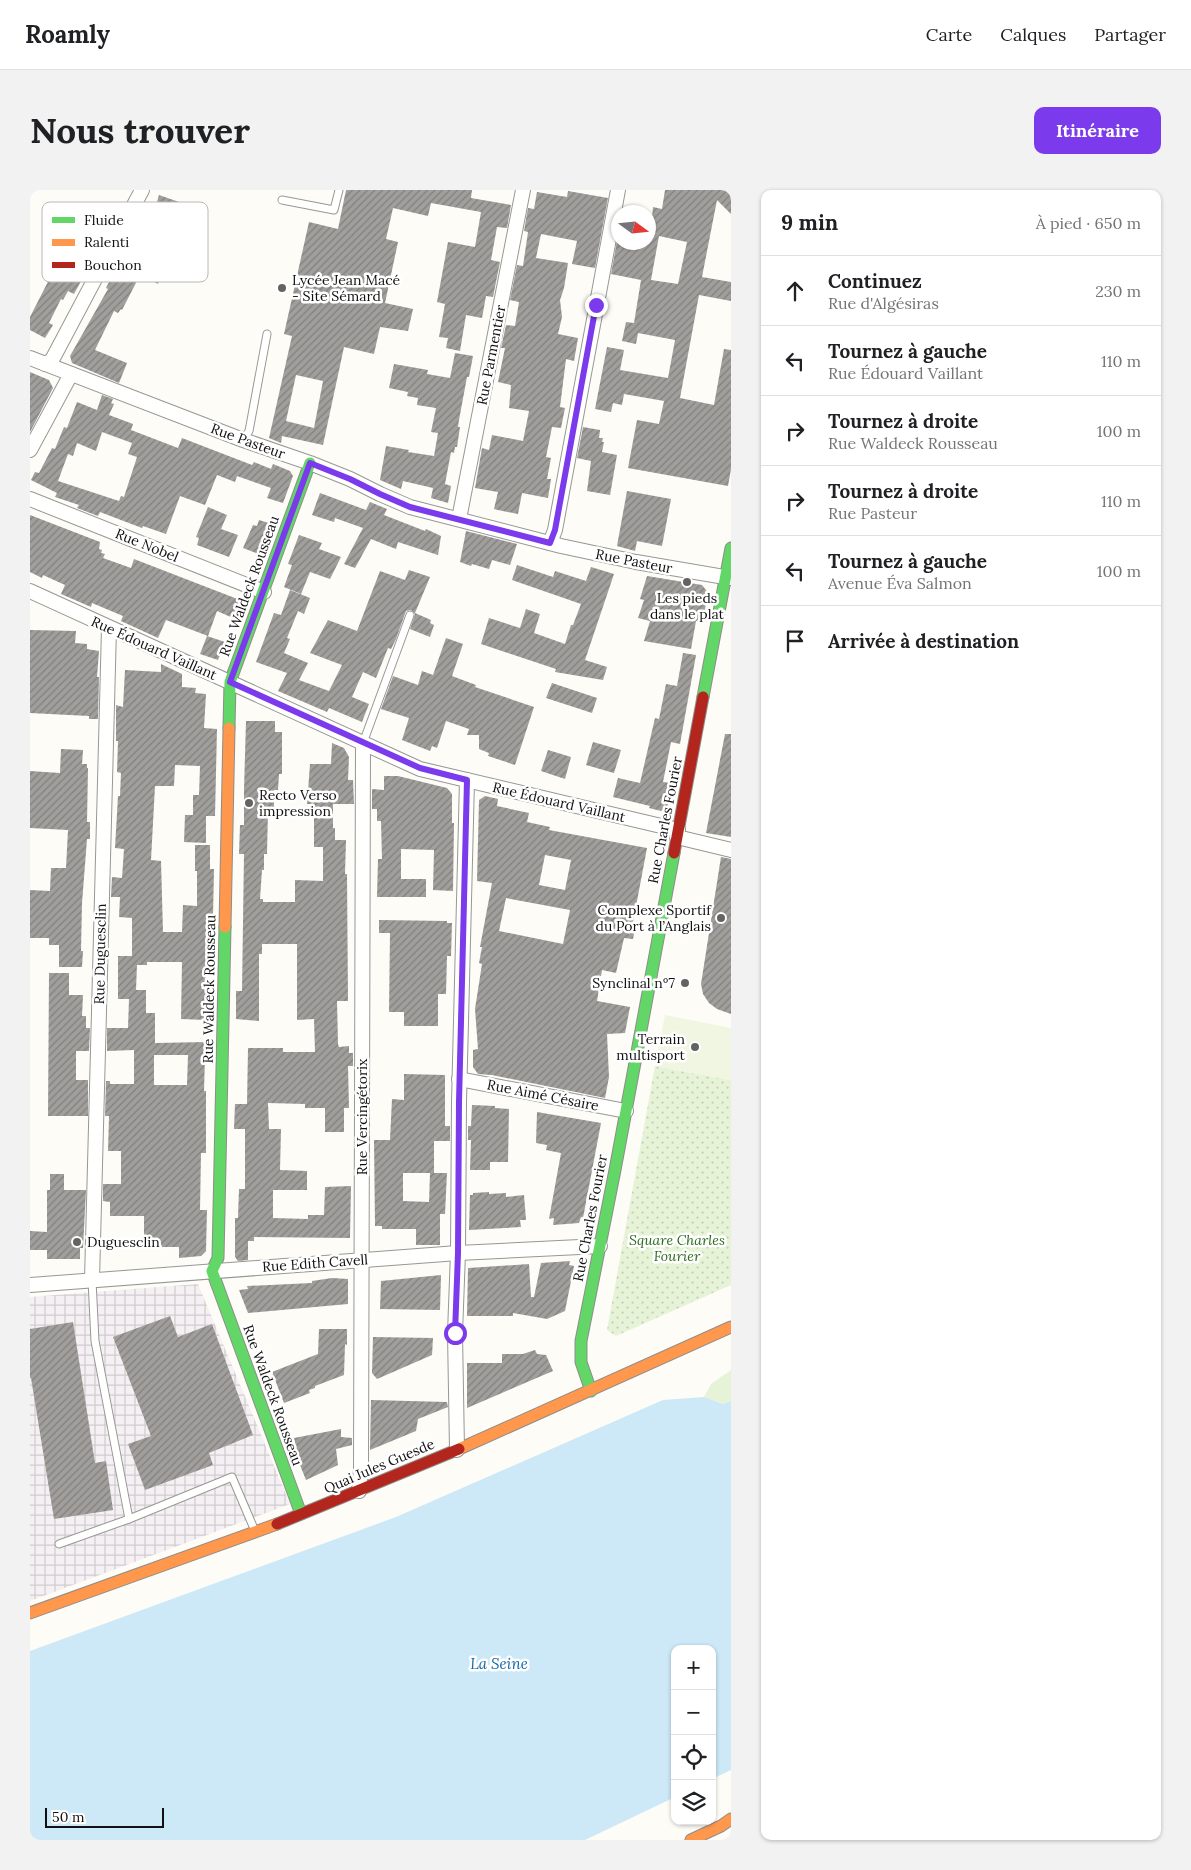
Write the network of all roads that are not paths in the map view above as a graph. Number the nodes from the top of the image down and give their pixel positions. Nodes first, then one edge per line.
1 (142, 190) edge
2 (339, 190) edge
3 (523, 190) edge
4 (618, 190) edge
5 (282, 200) dead end
6 (136, 202) edge
7 (93, 282) edge
8 (267, 334) dead end
9 (30, 358) edge
10 (45, 364) junction
11 (72, 374) junction
12 (243, 440) junction
13 (30, 450) edge
14 (310, 463) junction
15 (30, 499) edge
16 (459, 519) junction
17 (550, 543) junction
18 (731, 548) edge
19 (728, 577) edge
20 (30, 591) edge
21 (264, 592) junction
22 (410, 615) dead end
23 (109, 628) junction
24 (230, 682) junction
25 (363, 743) junction
26 (467, 780) junction
27 (677, 833) junction
28 (731, 850) edge
29 (459, 1079) junction
30 (626, 1111) junction
31 (600, 1246) junction
32 (458, 1253) junction
33 (361, 1260) junction
34 (212, 1271) junction
35 (92, 1280) junction
36 (30, 1285) edge
37 (731, 1327) edge
38 (591, 1391) junction
39 (457, 1450) junction
40 (358, 1491) junction
41 (301, 1514) junction
42 (128, 1519) junction
43 (255, 1531) junction
44 (58, 1544) dead end
45 (30, 1613) edge
46 (731, 1819) edge
47 (726, 1824) edge
48 (691, 1840) edge

1 - 6 street
2 - 5 lane
3 - 16 street, Rue Parmentier
4 - 17 street
7 - 10 street
8 - 12 lane
9 - 10 street, Rue Pasteur
10 - 11 street, Rue Pasteur
11 - 12 street, Rue Pasteur
11 - 13 street
12 - 14 street, Rue Pasteur
14 - 16 street, Rue Pasteur
14 - 21 street, Rue Waldeck Rousseau
15 - 21 street, Rue Nobel
16 - 17 street, Rue Pasteur
17 - 19 street, Rue Pasteur
18 - 19 street, Rue Charles Fourier
19 - 27 street, Rue Charles Fourier
20 - 23 street, Rue Édouard Vaillant
21 - 24 street, Rue Waldeck Rousseau
22 - 25 lane
23 - 24 street, Rue Édouard Vaillant
23 - 35 street, Rue Duguesclin
24 - 25 street, Rue Édouard Vaillant
24 - 34 street, Rue Waldeck Rousseau
25 - 26 street, Rue Édouard Vaillant
25 - 33 street, Rue Vercingétorix
26 - 27 street, Rue Édouard Vaillant
26 - 29 street
27 - 28 street, Rue Édouard Vaillant
27 - 30 street, Rue Charles Fourier
29 - 30 street, Rue Aimé Césaire
29 - 32 street
30 - 31 street, Rue Charles Fourier
31 - 32 street, Rue Edith Cavell
31 - 38 street, Rue Charles Fourier
32 - 33 street, Rue Edith Cavell
32 - 39 street
33 - 34 street, Rue Edith Cavell
33 - 40 street, Rue Vercingétorix
34 - 35 street, Rue Edith Cavell
34 - 41 street, Rue Waldeck Rousseau
35 - 36 street, Rue Edith Cavell
35 - 42 lane
37 - 38 street, Quai Jules Guesde
38 - 39 street, Quai Jules Guesde
39 - 40 street, Quai Jules Guesde
40 - 41 street, Quai Jules Guesde
41 - 43 street, Quai Jules Guesde
42 - 43 lane
42 - 44 lane
43 - 45 street, Quai Jules Guesde
46 - 47 street
47 - 48 street

